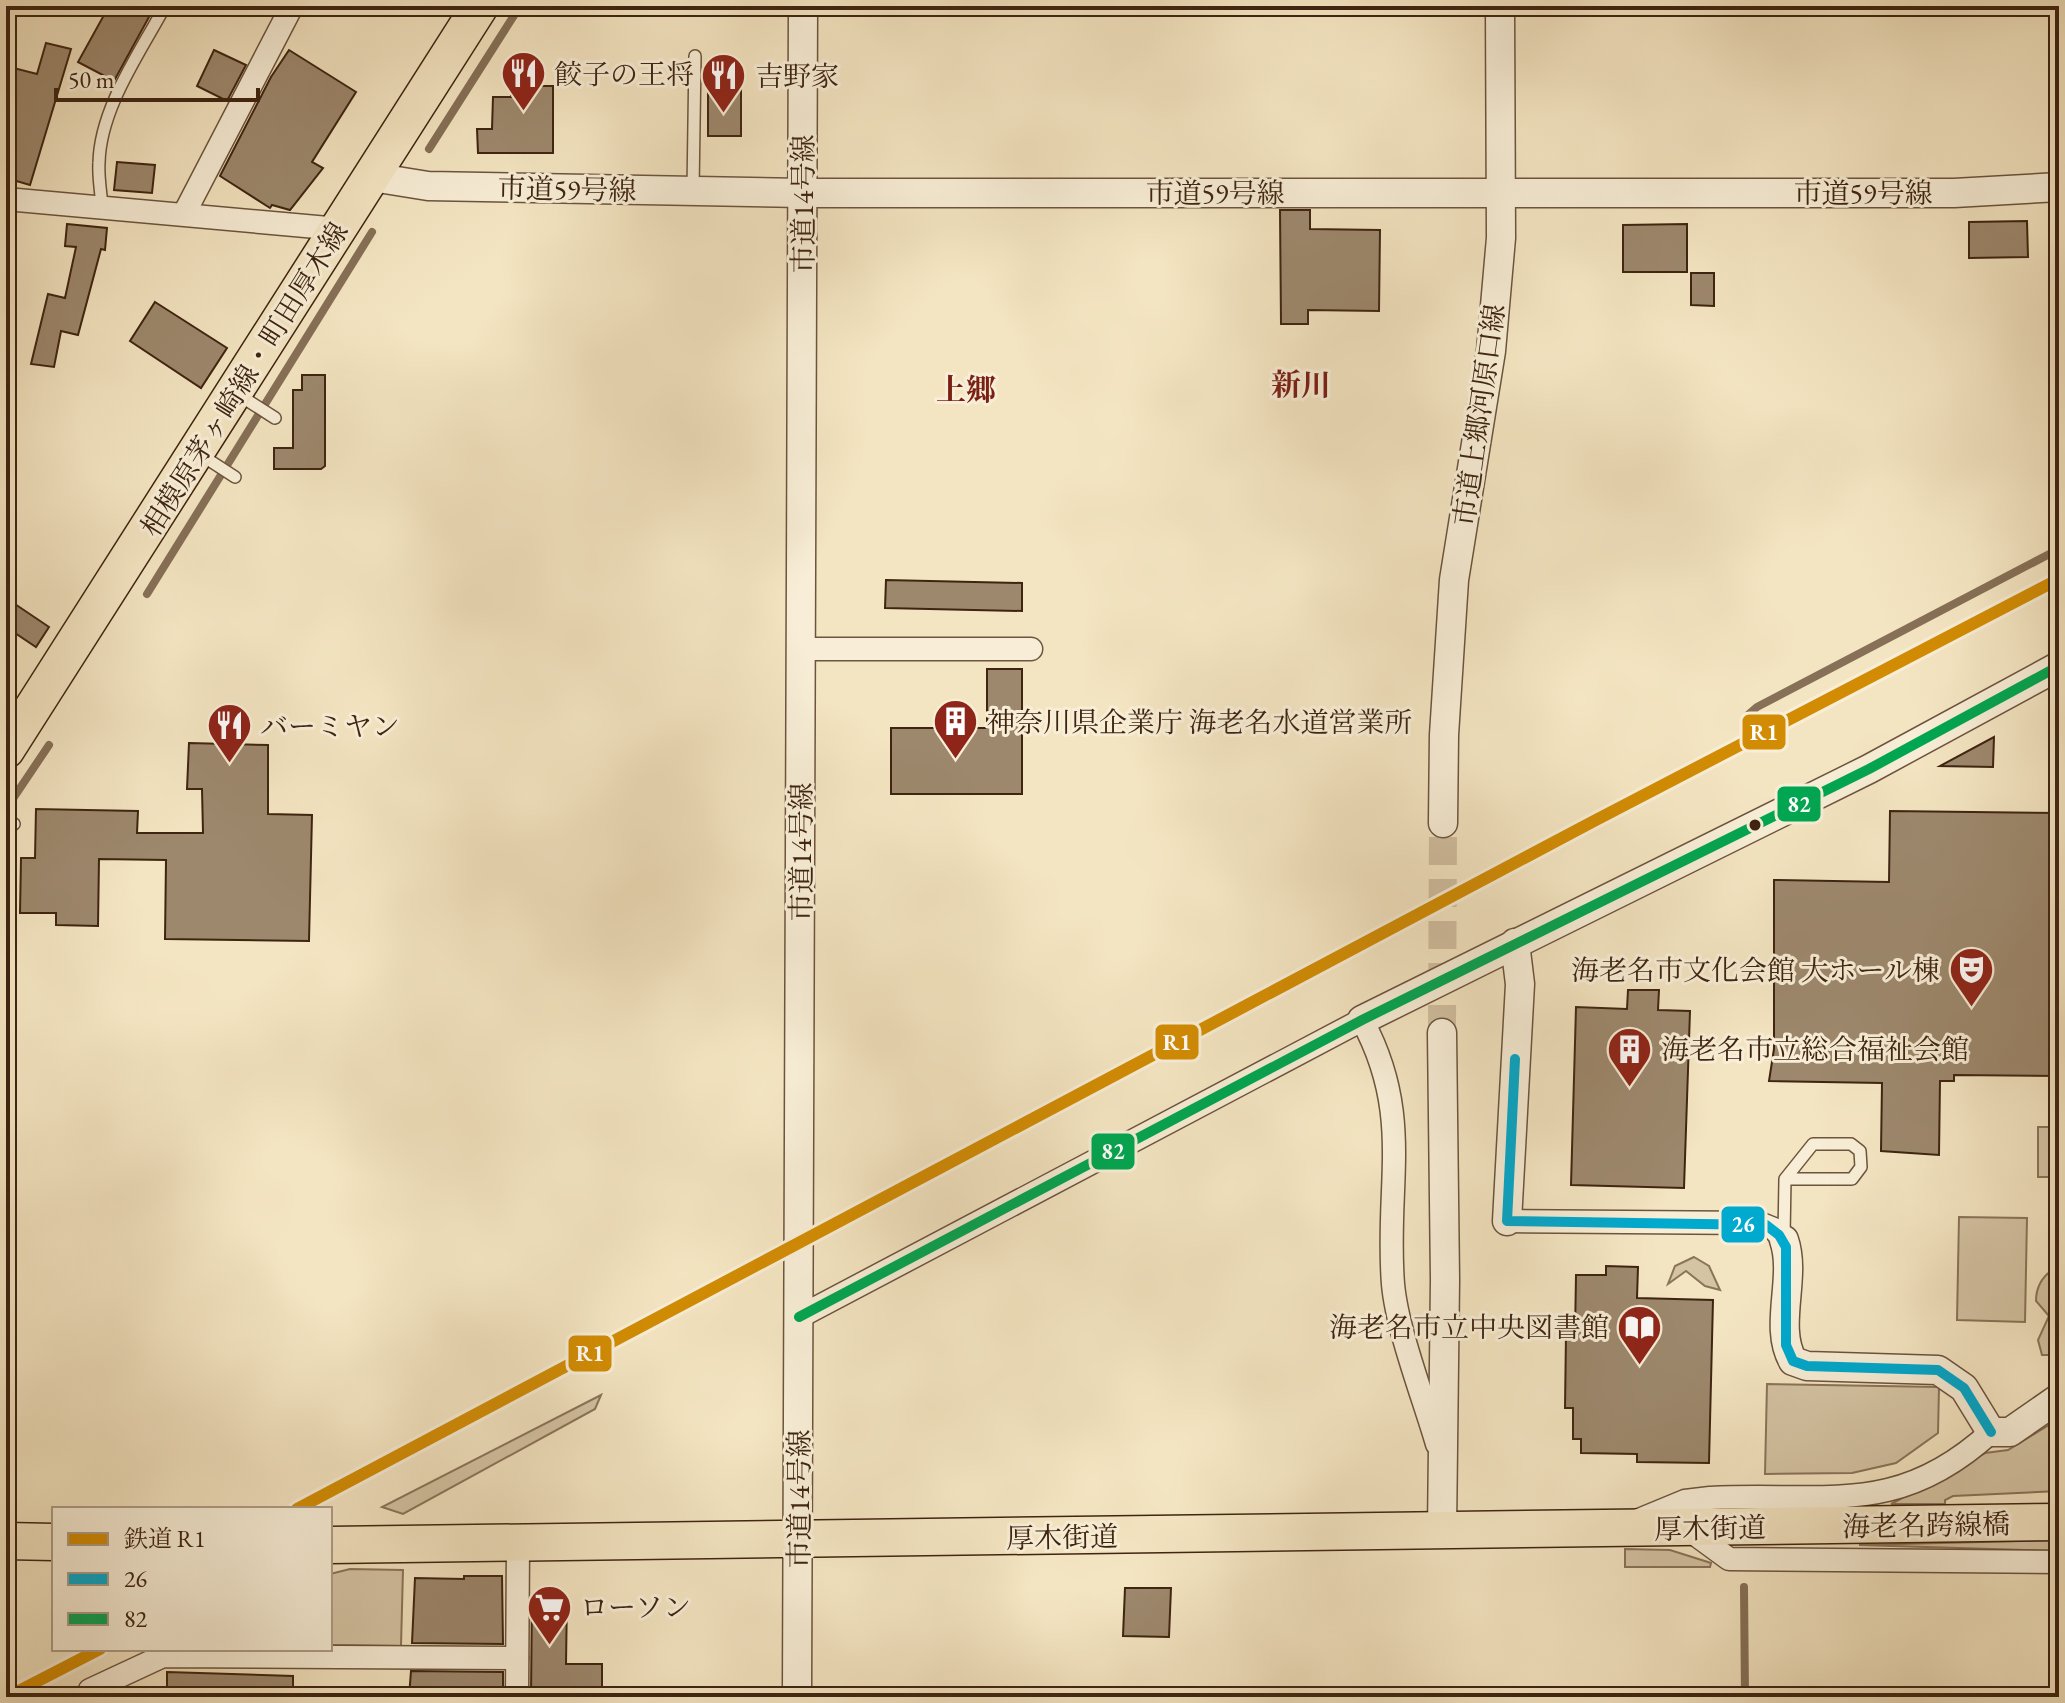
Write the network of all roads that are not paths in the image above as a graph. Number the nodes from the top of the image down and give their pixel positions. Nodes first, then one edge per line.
1 (165, 6) edge
2 (292, 6) edge
3 (480, 6) edge
4 (803, 6) edge
5 (1500, 6) edge
6 (695, 56) dead end
7 (372, 177) junction
8 (2059, 187) edge
9 (693, 191) junction
10 (803, 193) junction
11 (1502, 193) junction
12 (6, 199) edge
13 (102, 207) junction
14 (184, 214) junction
15 (339, 229) junction
16 (245, 399) junction
17 (271, 415) dead end
18 (207, 459) junction
19 (235, 477) dead end
20 (802, 649) junction
21 (1031, 649) dead end
22 (2059, 666) edge
23 (8, 742) edge
24 (1443, 823) tunnel mouth
25 (1515, 943) junction
26 (1362, 1020) junction
27 (1442, 1033) tunnel mouth
28 (1785, 1179) junction
29 (1507, 1221) joint
30 (1784, 1240) junction
31 (799, 1317) junction
32 (2059, 1398) edge
33 (1991, 1432) junction
34 (1442, 1465) junction
35 (2059, 1522) edge
36 (1794, 1527) joint
37 (1616, 1529) junction
38 (1688, 1529) junction
39 (1442, 1530) junction
40 (799, 1539) junction
41 (6, 1541) edge
42 (52, 1542) edge
43 (518, 1544) junction
44 (332, 1545) edge
45 (2059, 1562) edge
46 (517, 1658) junction
47 (90, 1697) edge
48 (517, 1697) edge
49 (797, 1697) edge

1 - 13 lane
2 - 14 street
3 - 7 main road, 相模原茅ヶ崎線・町田厚木線
4 - 10 street, 市道14号線
5 - 11 street, 市道上郷河原口線
6 - 9 lane
7 - 9 street, 市道59号線
7 - 15 main road, 相模原茅ヶ崎線・町田厚木線
8 - 11 street, 市道59号線
9 - 10 street, 市道59号線
10 - 11 street, 市道59号線
10 - 20 street, 市道14号線
11 - 24 street, 市道上郷河原口線
12 - 13 street
13 - 14 street
14 - 15 street
15 - 16 main road, 相模原茅ヶ崎線・町田厚木線
16 - 17 lane
16 - 18 main road, 相模原茅ヶ崎線・町田厚木線
18 - 19 lane
18 - 23 main road, 相模原茅ヶ崎線・町田厚木線
20 - 21 street
20 - 31 street, 市道14号線
22 - 25 street
25 - 26 street
25 - 29 street
26 - 31 street
26 - 34 street
27 - 34 street
28 - 28 lane
28 - 30 lane
29 - 30 street
30 - 33 street
31 - 40 street, 市道14号線
32 - 33 street
33 - 37 street
34 - 39 street
35 - 36 main road, 海老名跨線橋
36 - 38 main road, 厚木街道
37 - 38 main road, 厚木街道
37 - 39 main road, 厚木街道
38 - 45 street
39 - 40 main road, 厚木街道
40 - 43 main road, 厚木街道
40 - 49 street, 市道14号線
41 - 42 main road
43 - 44 main road, 厚木街道
43 - 46 street
46 - 47 street
46 - 48 street

